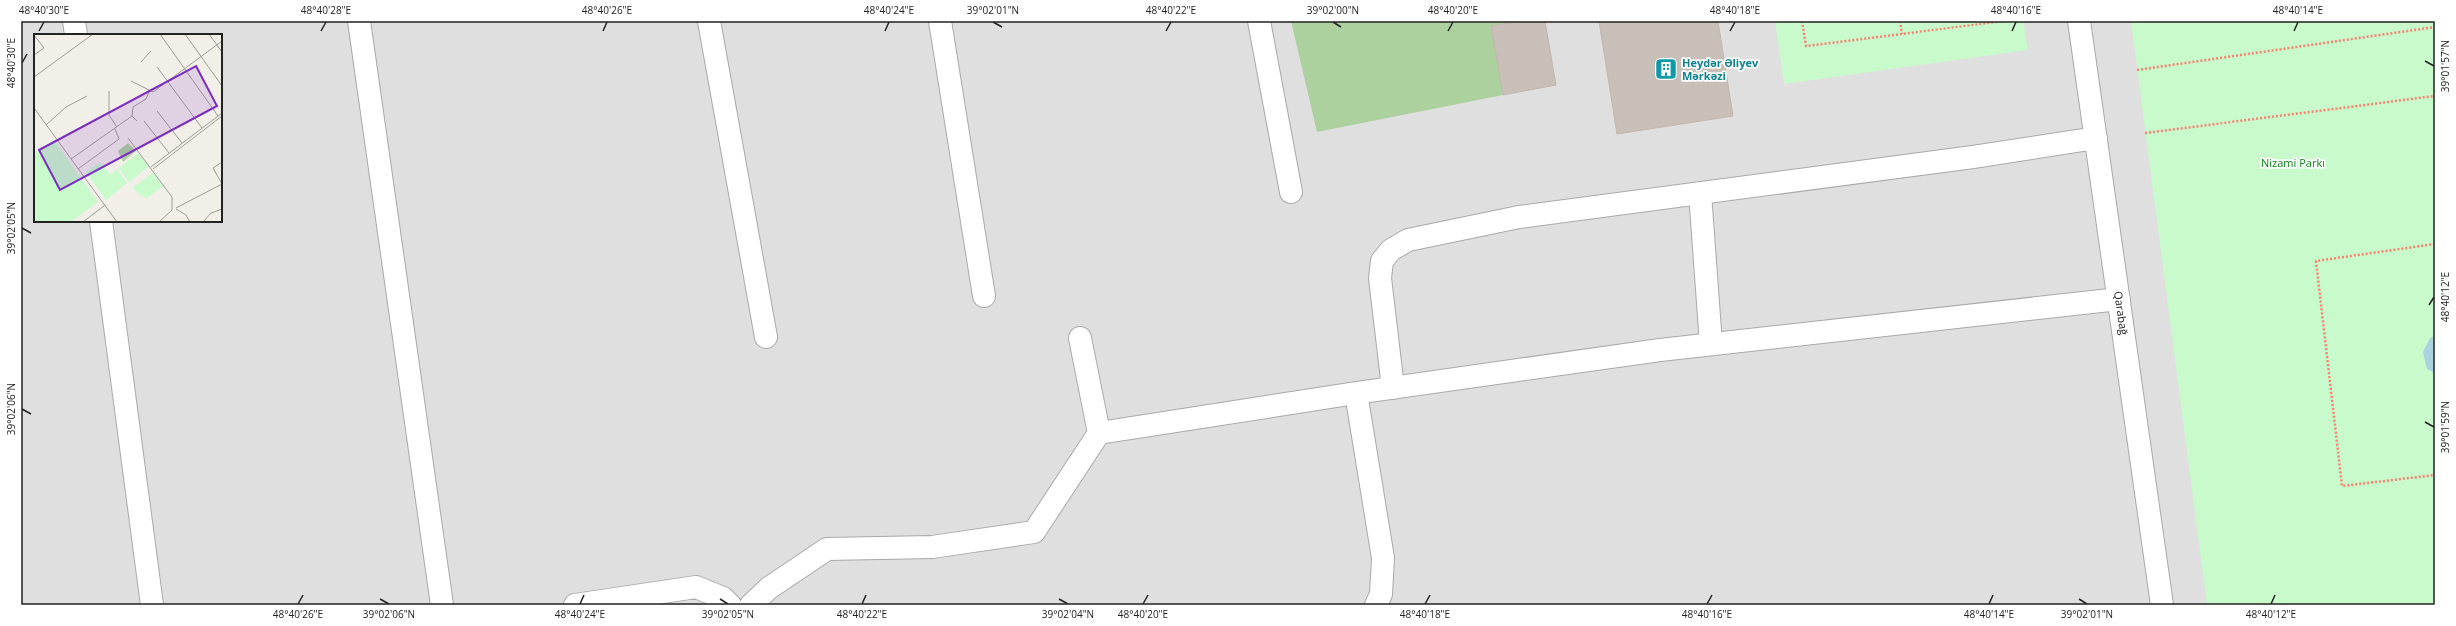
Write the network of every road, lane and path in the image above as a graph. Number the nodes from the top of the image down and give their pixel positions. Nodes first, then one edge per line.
1 (74, 21) edge
2 (359, 21) edge
3 (709, 21) edge
4 (940, 21) edge
5 (1259, 21) edge
6 (1802, 21) edge
7 (1900, 21) edge
8 (2004, 21) edge
9 (2079, 21) edge
10 (2435, 27) edge
11 (76, 34) edge
12 (1902, 34) junction
13 (2137, 70) dead end
14 (2435, 96) edge
15 (2146, 133) dead end
16 (2096, 138) junction
17 (1291, 192) dead end
18 (1700, 193) junction
19 (101, 222) edge
20 (2435, 244) edge
21 (984, 296) dead end
22 (2119, 299) junction
23 (766, 336) dead end
24 (1080, 338) dead end
25 (1711, 344) junction
26 (1393, 388) junction
27 (1356, 393) junction
28 (1099, 433) junction
29 (2435, 475) edge
30 (152, 605) edge
31 (442, 605) edge
32 (575, 605) edge
33 (730, 605) edge
34 (751, 605) edge
35 (1376, 605) edge
36 (2162, 605) edge

1 - 11 street
2 - 31 street
3 - 23 street
4 - 21 street
5 - 17 street
6 - 12 path
7 - 12 path
8 - 12 path
9 - 16 street, Qarabağ
10 - 13 path
14 - 15 path
16 - 18 street
16 - 22 street, Qarabağ
18 - 25 street
18 - 26 street
19 - 30 street
20 - 29 path
22 - 25 street
22 - 36 street, Qarabağ
24 - 28 street
25 - 26 street
26 - 27 street
27 - 28 street
27 - 35 street
28 - 34 street
32 - 33 street

